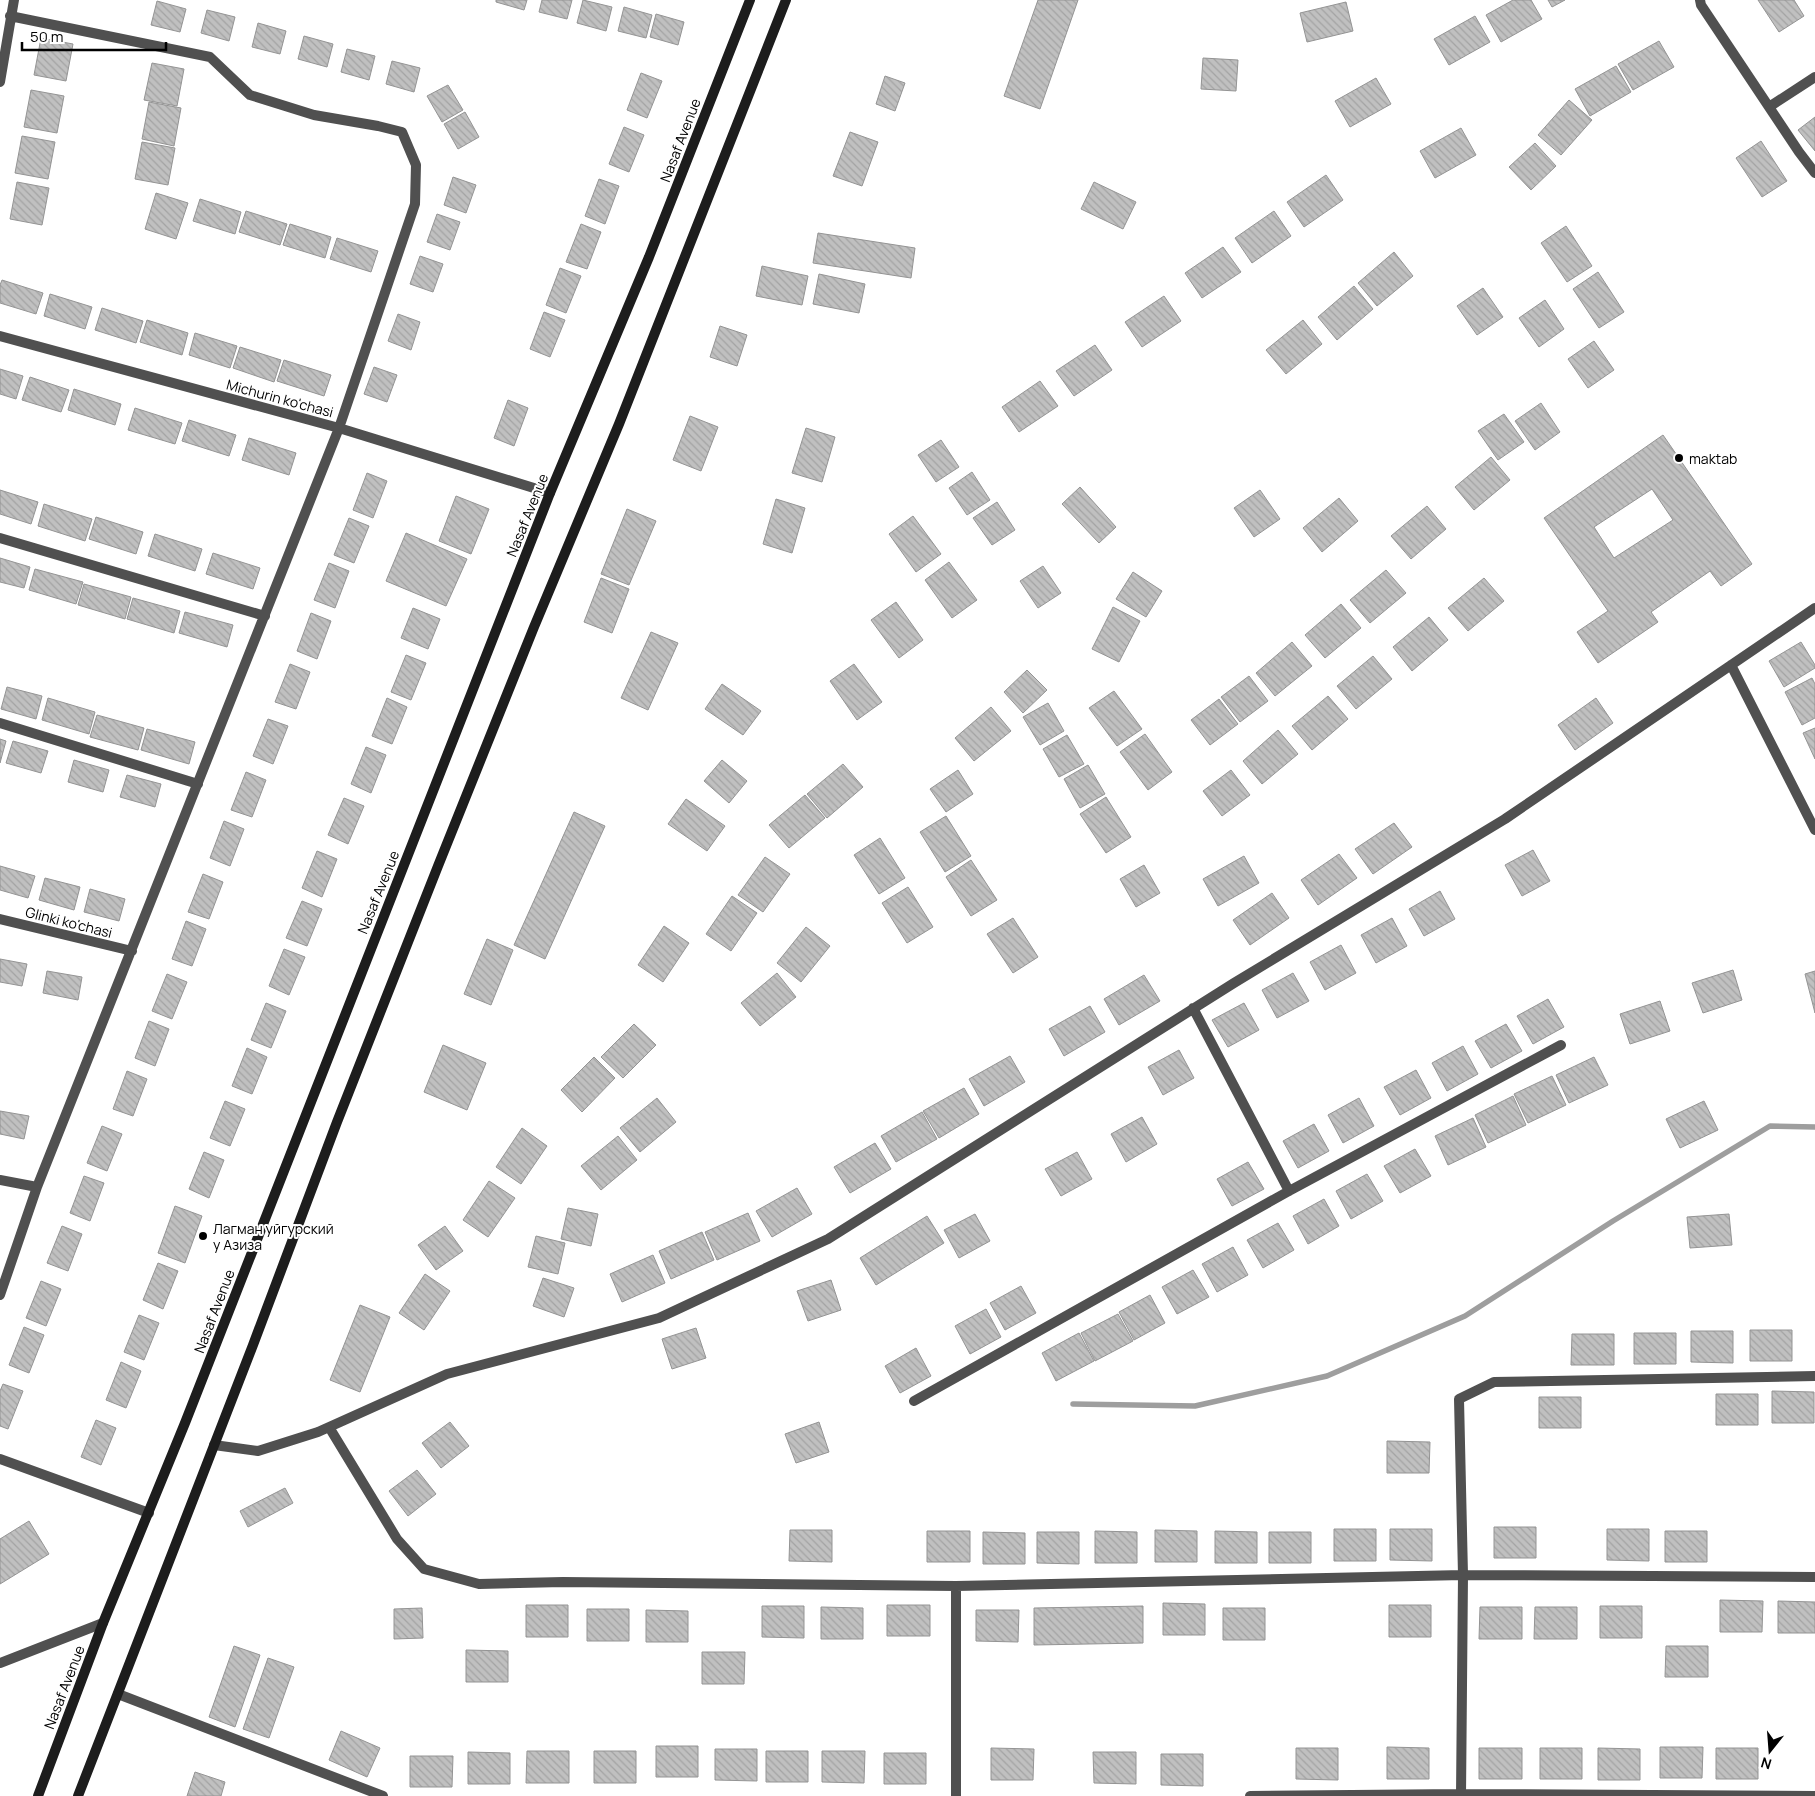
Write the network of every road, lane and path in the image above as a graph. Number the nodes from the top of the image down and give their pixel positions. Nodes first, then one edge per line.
1 (14, 0) edge
2 (750, 0) edge
3 (786, 0) edge
4 (1700, 0) edge
5 (10, 16) junction
6 (1815, 77) edge
7 (0, 82) edge
8 (1769, 107) junction
9 (1815, 173) edge
10 (0, 336) edge
11 (339, 428) junction
12 (550, 493) junction
13 (0, 538) edge
14 (1815, 608) edge
15 (264, 616) junction
16 (1731, 665) junction
17 (0, 724) edge
18 (198, 784) junction
19 (1815, 830) edge
20 (0, 919) edge
21 (132, 951) junction
22 (1193, 1008) junction
23 (1561, 1046) dead end
24 (0, 1180) edge
25 (37, 1187) junction
26 (1290, 1191) junction
27 (0, 1295) edge
28 (1815, 1376) edge
29 (914, 1402) dead end
30 (329, 1427) junction
31 (214, 1445) junction
32 (0, 1459) edge
33 (149, 1513) junction
34 (1463, 1575) junction
35 (1815, 1577) edge
36 (956, 1586) junction
37 (103, 1623) junction
38 (0, 1663) edge
39 (118, 1694) junction
40 (1461, 1795) edge
41 (38, 1796) edge
42 (78, 1796) edge
43 (383, 1796) edge
44 (956, 1796) edge
45 (1250, 1796) edge
46 (1815, 1796) edge

1 - 5 street
2 - 12 main road, Nasaf Avenue
3 - 31 main road
4 - 8 street
5 - 7 street
5 - 11 street
6 - 8 street
8 - 9 street
10 - 11 street, Michurin ko'chasi
11 - 12 street, Michurin ko'chasi
11 - 15 street
12 - 33 main road, Nasaf Avenue
13 - 15 street
14 - 16 street
15 - 18 street
16 - 19 street
16 - 22 street
17 - 18 street
18 - 21 street
20 - 21 street, Glinki ko'chasi
21 - 25 street
22 - 26 street
22 - 30 street
23 - 26 street
24 - 25 street
25 - 27 street
26 - 29 street
28 - 34 street
30 - 31 street
30 - 36 street
31 - 39 main road
32 - 33 street
33 - 37 main road, Nasaf Avenue
34 - 35 street
34 - 36 street
34 - 40 street
36 - 44 street
37 - 38 street
37 - 41 main road, Nasaf Avenue
39 - 42 main road
39 - 43 street
40 - 45 street
40 - 46 street

